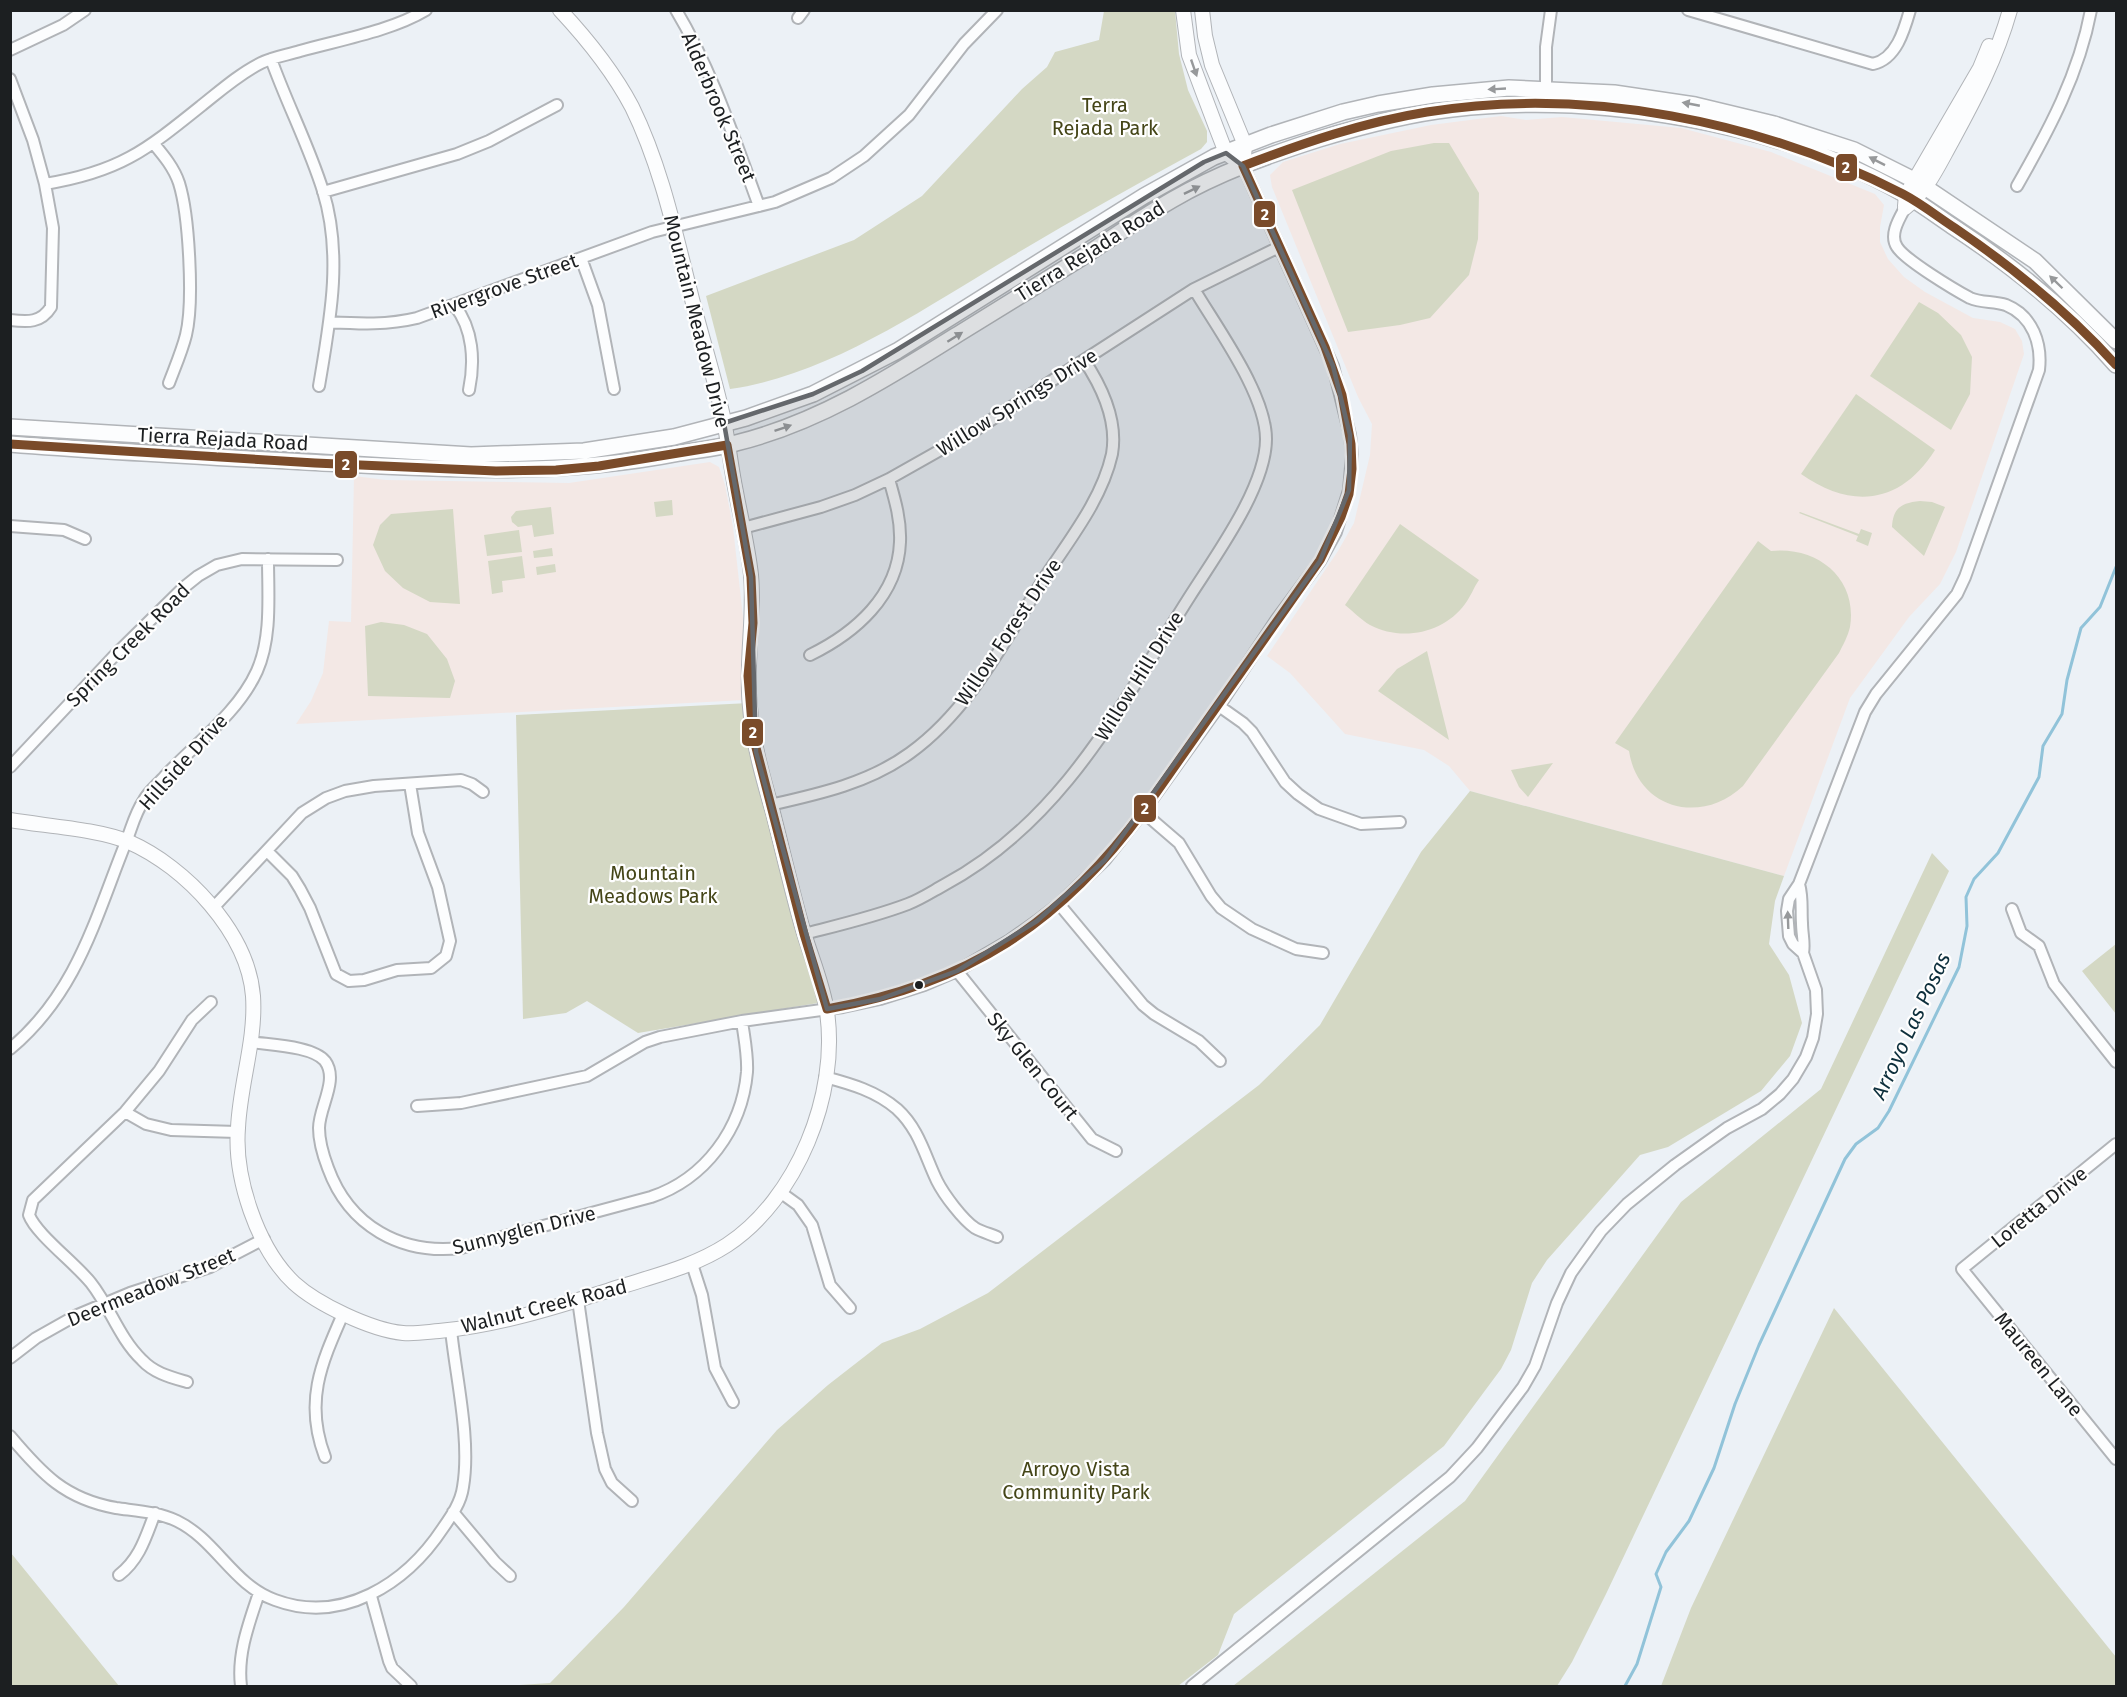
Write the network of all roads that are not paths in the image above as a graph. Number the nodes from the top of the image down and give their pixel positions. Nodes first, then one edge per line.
1 (86, 10) edge
2 (426, 10) edge
3 (560, 10) edge
4 (676, 10) edge
5 (997, 10) edge
6 (1183, 10) edge
7 (1202, 10) edge
8 (1551, 10) edge
9 (1688, 10) edge
10 (1910, 10) edge
11 (2001, 10) edge
12 (2010, 10) edge
13 (2091, 10) edge
14 (10, 50) edge
15 (271, 59) junction
16 (10, 79) edge
17 (1546, 89) junction
18 (557, 105) dead end
19 (1546, 105) junction
20 (154, 144) junction
21 (1245, 145) junction
22 (1226, 153) junction
23 (1243, 166) junction
24 (45, 184) junction
25 (1921, 184) junction
26 (2017, 186) dead end
27 (323, 192) junction
28 (1908, 201) junction
29 (759, 206) junction
30 (674, 227) junction
31 (1279, 247) junction
32 (581, 258) junction
33 (1194, 290) junction
34 (455, 306) junction
35 (10, 320) edge
36 (330, 322) junction
37 (2094, 329) junction
38 (2116, 341) edge
39 (1084, 360) junction
40 (2116, 365) edge
41 (169, 383) dead end
42 (319, 386) dead end
43 (614, 389) dead end
44 (469, 390) dead end
45 (724, 423) junction
46 (10, 427) edge
47 (10, 444) edge
48 (727, 445) junction
49 (889, 479) junction
50 (10, 526) edge
51 (742, 528) junction
52 (85, 539) dead end
53 (268, 559) junction
54 (337, 560) dead end
55 (810, 655) dead end
56 (1219, 706) junction
57 (10, 767) edge
58 (410, 784) junction
59 (483, 792) dead end
60 (770, 805) junction
61 (1143, 812) junction
62 (10, 820) edge
63 (1400, 822) dead end
64 (127, 841) junction
65 (268, 852) junction
66 (1059, 904) junction
67 (213, 908) junction
68 (2012, 909) dead end
69 (804, 934) junction
70 (1323, 953) dead end
71 (957, 971) junction
72 (212, 1002) dead end
73 (827, 1009) junction
74 (742, 1021) junction
75 (251, 1042) junction
76 (10, 1049) edge
77 (1220, 1061) dead end
78 (2116, 1062) edge
79 (825, 1077) junction
80 (417, 1106) dead end
81 (126, 1112) junction
82 (237, 1132) junction
83 (2116, 1144) edge
84 (1116, 1151) dead end
85 (780, 1192) junction
86 (997, 1237) dead end
87 (264, 1239) junction
88 (692, 1264) junction
89 (1962, 1269) joint
90 (578, 1300) junction
91 (104, 1303) junction
92 (850, 1308) dead end
93 (343, 1314) junction
94 (451, 1330) junction
95 (10, 1358) edge
96 (187, 1382) dead end
97 (733, 1402) dead end
98 (10, 1436) edge
99 (325, 1457) dead end
100 (2116, 1460) edge
101 (632, 1501) dead end
102 (453, 1512) junction
103 (155, 1513) junction
104 (119, 1575) dead end
105 (510, 1576) dead end
106 (259, 1593) junction
107 (371, 1596) junction
108 (241, 1686) edge
109 (411, 1686) edge
110 (1192, 1686) edge

1 - 14 street
2 - 15 street
3 - 30 street, Mountain Meadow Drive
4 - 29 street, Alderbrook Street
5 - 29 street, Rivergrove Street
6 -> 22 street
7 - 21 street
8 - 17 street
9 - 10 street
11 - 25 street
12 - 25 street
13 - 26 street
15 - 20 street
15 - 27 street
16 - 24 street
17 - 19 street
17 -> 21 main road, Tierra Rejada Road
25 -> 17 main road, Tierra Rejada Road
18 - 27 street
19 - 23 main road, Tierra Rejada Road
19 - 28 main road, Tierra Rejada Road
20 - 24 street
20 - 41 street
21 - 22 main road, Tierra Rejada Road
21 - 23 street
22 - 23 street
22 - 45 main road, Tierra Rejada Road
23 - 31 street
48 -> 23 main road, Tierra Rejada Road
24 - 35 street
25 - 28 street
37 -> 25 main road, Tierra Rejada Road
27 - 36 street
28 - 37 main road, Tierra Rejada Road
28 - 110 street
29 - 30 street, Rivergrove Street
30 - 32 street, Rivergrove Street
30 - 45 street, Mountain Meadow Drive
31 - 33 street, Willow Springs Drive
31 - 56 street
32 - 34 street, Rivergrove Street
32 - 43 street
33 - 39 street, Willow Springs Drive
33 - 69 street, Willow Hill Drive
34 - 36 street, Rivergrove Street
34 - 44 street
36 - 42 street
37 - 38 main road, Tierra Rejada Road
37 - 40 main road, Tierra Rejada Road
39 - 49 street, Willow Springs Drive
39 - 60 street, Willow Forest Drive
45 - 46 main road, Tierra Rejada Road
45 - 48 street, Mountain Meadow Drive
47 - 48 main road, Tierra Rejada Road
48 - 51 street, Mountain Meadow Drive
49 - 51 street, Willow Springs Drive
49 - 55 street
50 - 52 street
51 - 60 street, Mountain Meadow Drive
53 - 54 street, Spring Creek Road
53 - 57 street, Spring Creek Road
53 - 64 street, Hillside Drive
56 - 61 street
56 - 63 street
58 - 59 street
58 - 65 street
58 - 65 street
60 - 69 street, Mountain Meadow Drive
61 - 66 street
61 - 70 street
62 - 64 street, Walnut Creek Road
64 - 67 street, Walnut Creek Road
64 - 76 street, Hillside Drive
65 - 67 street
66 - 71 street
66 - 77 street
67 - 75 street, Walnut Creek Road
68 - 78 street
69 - 73 street, Mountain Meadow Drive
71 - 73 street
71 - 84 street, Sky Glen Court
72 - 81 street
73 - 74 street
73 - 79 street, Walnut Creek Road
74 - 75 street, Sunnyglen Drive
74 - 80 street
75 - 82 street, Walnut Creek Road
79 - 85 street, Walnut Creek Road
79 - 86 street
81 - 82 street
81 - 91 street
82 - 87 street, Walnut Creek Road
83 - 89 street, Loretta Drive
85 - 88 street, Walnut Creek Road
85 - 92 street
87 - 91 street, Deermeadow Street
87 - 93 street, Walnut Creek Road
88 - 90 street, Walnut Creek Road
88 - 97 street
89 - 100 street, Maureen Lane
90 - 94 street, Walnut Creek Road
90 - 101 street
91 - 95 street, Deermeadow Street
91 - 96 street
93 - 94 street, Walnut Creek Road
93 - 99 street
94 - 102 street
98 - 103 street
102 - 105 street
102 - 107 street
103 - 104 street
103 - 106 street
106 - 107 street
106 - 108 street
107 - 109 street

